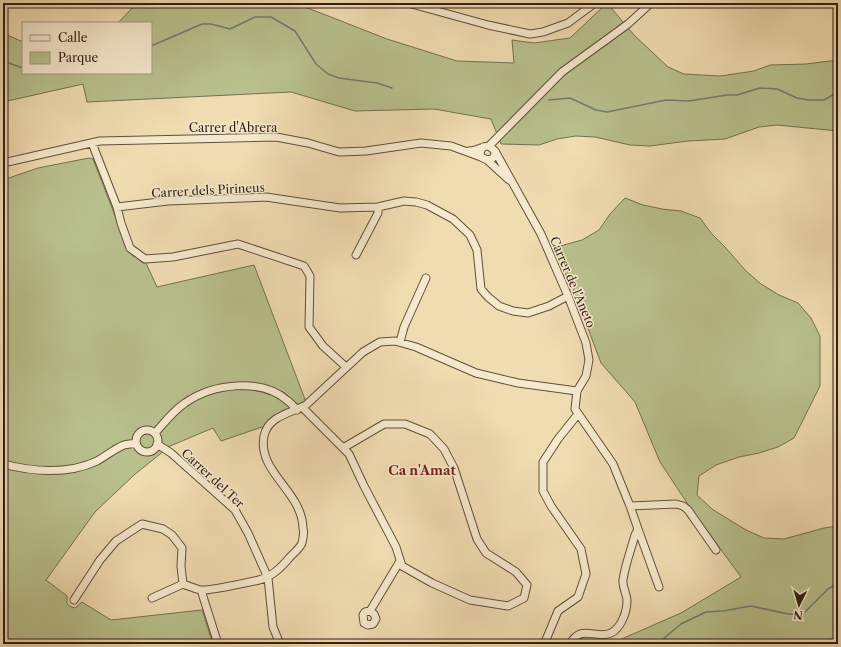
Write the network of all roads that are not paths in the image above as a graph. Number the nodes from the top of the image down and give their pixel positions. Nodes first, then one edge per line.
1 (408, 3) edge
2 (431, 3) edge
3 (595, 3) edge
4 (651, 3) edge
5 (435, 11) junction
6 (92, 143) junction
7 (489, 148) junction
8 (463, 151) junction
9 (484, 159) junction
10 (3, 163) edge
11 (514, 186) junction
12 (117, 207) junction
13 (378, 207) junction
14 (356, 255) dead end
15 (426, 278) dead end
16 (568, 296) junction
17 (400, 342) junction
18 (346, 367) junction
19 (577, 391) junction
20 (299, 409) junction
21 (578, 414) junction
22 (155, 434) junction
23 (136, 443) junction
24 (157, 444) junction
25 (343, 448) junction
26 (3, 464) edge
27 (630, 506) junction
28 (638, 528) junction
29 (716, 550) dead end
30 (400, 561) junction
31 (268, 578) junction
32 (183, 584) junction
33 (659, 588) dead end
34 (201, 590) junction
35 (152, 598) dead end
36 (74, 600) dead end
37 (370, 611) dead end
38 (218, 644) edge
39 (280, 644) edge
40 (540, 644) edge
41 (570, 644) edge

1 - 5 street
2 - 5 street
3 - 5 street
4 - 7 street
6 - 8 street, Carrer d'Abrera
6 - 10 street, Carrer d'Abrera
6 - 12 street
7 - 8 street, Carrer d'Abrera
7 - 9 street
7 - 9 street
7 - 11 street, Carrer de l'Aneto
8 - 9 street, Carrer d'Abrera
9 - 11 street, Carrer de l'Aneto
11 - 16 street, Carrer de l'Aneto
12 - 13 street, Carrer dels Pirineus
12 - 18 street
13 - 14 street
13 - 16 street, Carrer dels Pirineus
15 - 17 street
16 - 19 street, Carrer de l'Aneto
17 - 18 street
17 - 19 street
18 - 20 street
19 - 21 street
20 - 22 street
20 - 25 street
20 - 31 street
21 - 27 street
21 - 40 street
22 - 23 street
22 - 24 street
23 - 24 street
23 - 26 street
24 - 31 street, Carrer del Ter
25 - 30 street
25 - 30 street
27 - 28 street
27 - 29 street
28 - 33 street
28 - 41 street
30 - 37 street
31 - 34 street
31 - 39 street, Carrer del Ter
32 - 34 street
32 - 35 street
32 - 36 street
34 - 38 street

